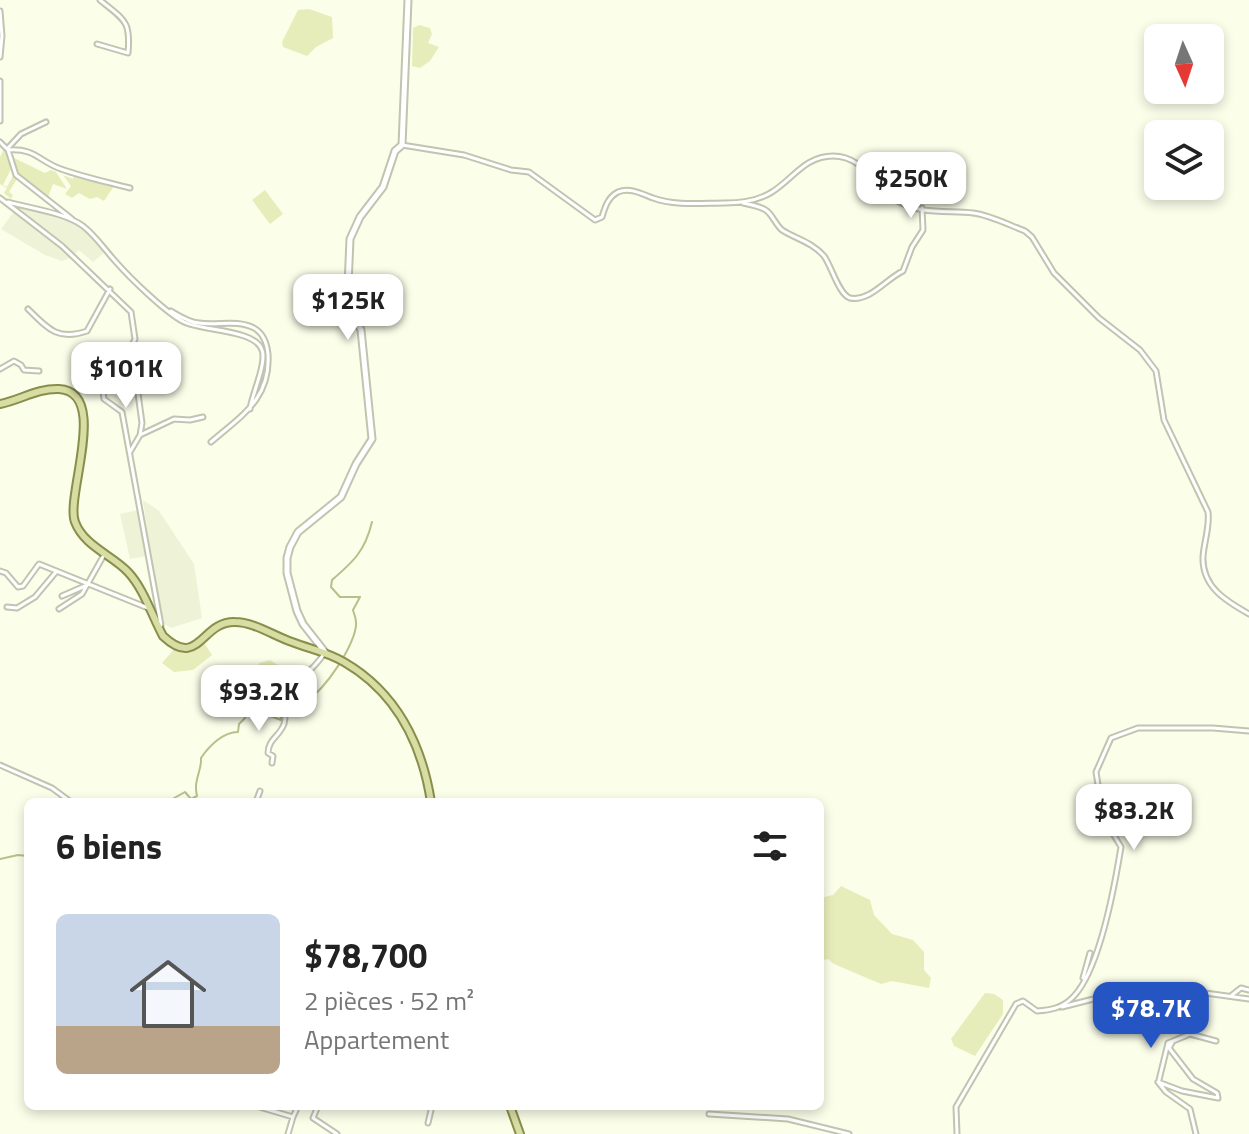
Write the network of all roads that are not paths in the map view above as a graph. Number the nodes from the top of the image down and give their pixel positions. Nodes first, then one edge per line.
1 (100, 0) edge
2 (408, 0) edge
3 (0, 11) edge
4 (97, 44) dead end
5 (0, 57) edge
6 (0, 81) edge
7 (0, 121) edge
8 (46, 122) dead end
9 (0, 142) edge
10 (402, 145) junction
11 (7, 149) junction
12 (130, 188) dead end
13 (1, 200) edge
14 (743, 203) junction
15 (922, 208) junction
16 (74, 221) junction
17 (110, 289) junction
18 (28, 309) dead end
19 (167, 309) junction
20 (0, 369) edge
21 (39, 371) dead end
22 (135, 371) dead end
23 (0, 404) edge
24 (250, 409) junction
25 (203, 417) dead end
26 (140, 435) junction
27 (211, 442) dead end
28 (130, 452) junction
29 (105, 553) junction
30 (0, 571) edge
31 (56, 572) junction
32 (88, 585) junction
33 (62, 596) dead end
34 (7, 607) dead end
35 (148, 608) junction
36 (59, 609) dead end
37 (1249, 614) edge
38 (163, 636) junction
39 (325, 652) junction
40 (1249, 731) edge
41 (272, 763) dead end
42 (0, 765) edge
43 (260, 791) dead end
44 (66, 798) edge
45 (257, 798) edge
46 (430, 798) edge
47 (1090, 953) dead end
48 (1083, 982) junction
49 (1249, 990) edge
50 (1198, 992) junction
51 (1232, 995) junction
52 (1249, 999) edge
53 (1058, 1008) junction
54 (1190, 1034) junction
55 (1173, 1041) junction
56 (1216, 1041) dead end
57 (1158, 1082) junction
58 (269, 1110) edge
59 (296, 1110) edge
60 (316, 1110) edge
61 (431, 1110) edge
62 (511, 1110) edge
63 (709, 1114) dead end
64 (293, 1117) junction
65 (428, 1123) dead end
66 (288, 1134) edge
67 (337, 1134) edge
68 (520, 1134) edge
69 (849, 1134) edge
70 (957, 1134) edge
71 (1196, 1134) edge

1 - 4 street
2 - 10 street
3 - 5 street
6 - 7 street
8 - 11 street
9 - 11 street
10 - 14 street
10 - 39 street
11 - 12 street
11 - 16 street
13 - 16 street
13 - 17 street
14 - 15 street
14 - 15 street
15 - 37 street
16 - 19 street
17 - 18 street
17 - 28 street
19 - 24 street
19 - 24 street
20 - 21 street
22 - 26 street
23 - 29 main road
24 - 27 street
25 - 26 street
26 - 28 street
28 - 38 street
29 - 32 street
29 - 35 main road
30 - 31 street
31 - 32 street
31 - 34 street
32 - 33 street
32 - 35 street
32 - 36 street
35 - 38 main road
38 - 39 main road
39 - 41 street
39 - 46 main road
40 - 48 street
42 - 44 street
43 - 45 street
47 - 48 street
48 - 53 street
49 - 51 street
50 - 51 street
50 - 53 street
50 - 54 street
51 - 52 street
53 - 70 street
54 - 55 street
54 - 56 street
55 - 57 street
55 - 57 street
57 - 71 street
58 - 64 street
59 - 64 street
60 - 67 street
61 - 65 street
62 - 68 main road
63 - 69 street
64 - 66 street

